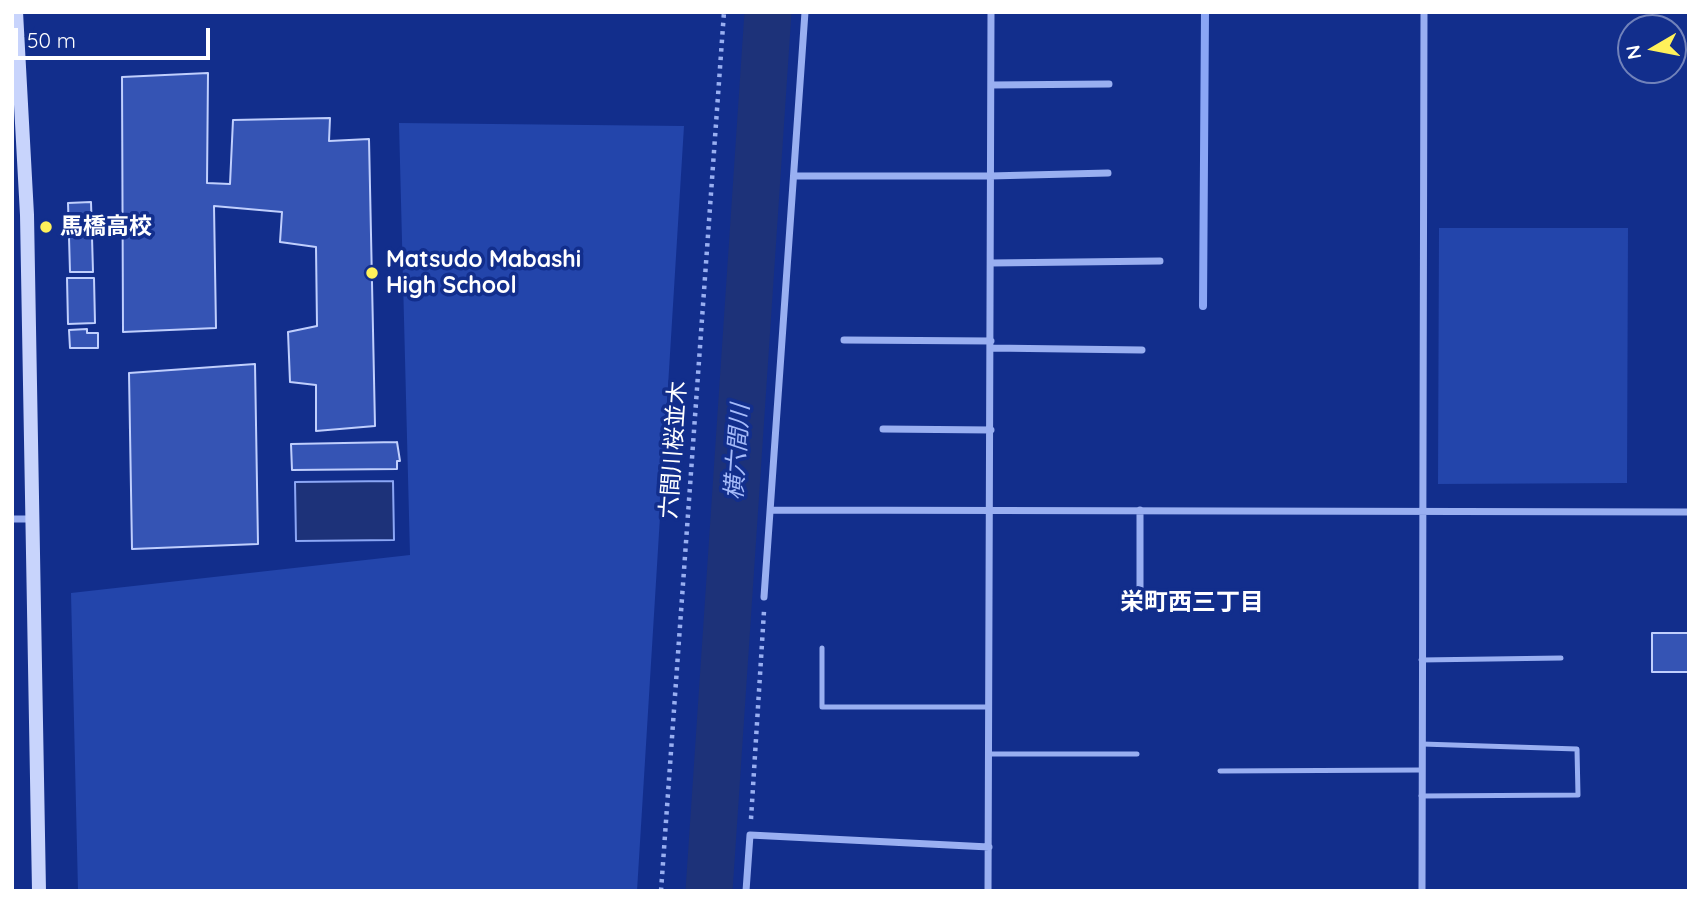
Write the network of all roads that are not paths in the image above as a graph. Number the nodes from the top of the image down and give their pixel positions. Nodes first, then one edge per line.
1 (16, 12) edge
2 (805, 12) edge
3 (991, 12) edge
4 (1424, 12) edge
5 (1109, 84) dead end
6 (991, 85) junction
7 (1108, 173) dead end
8 (795, 176) junction
9 (990, 176) junction
10 (1160, 261) dead end
11 (991, 263) junction
12 (844, 340) dead end
13 (991, 344) junction
14 (1142, 350) dead end
15 (883, 429) dead end
16 (991, 430) junction
17 (771, 510) junction
18 (1140, 510) junction
19 (991, 511) junction
20 (1421, 511) junction
21 (1689, 512) edge
22 (12, 519) edge
23 (33, 519) junction
24 (764, 597) road end
25 (1140, 604) dead end
26 (822, 648) dead end
27 (1561, 658) dead end
28 (1421, 660) junction
29 (988, 707) junction
30 (1422, 744) junction
31 (989, 754) junction
32 (1137, 754) dead end
33 (1422, 770) junction
34 (1220, 771) dead end
35 (1421, 796) junction
36 (989, 847) junction
37 (39, 891) edge
38 (746, 891) edge
39 (988, 891) edge
40 (1422, 891) edge

1 - 23 street
2 - 8 street
3 - 6 street
4 - 20 street
5 - 6 street
6 - 9 street
7 - 9 street
8 - 9 street
8 - 17 street
9 - 11 street
10 - 11 street
11 - 13 street
12 - 13 street
13 - 14 street
13 - 16 street
15 - 16 street
16 - 19 street
17 - 19 street
17 - 24 street
18 - 19 street
18 - 20 street
18 - 25 street
19 - 29 street
20 - 21 street
20 - 28 street
22 - 23 street
23 - 37 street
26 - 29 lane
27 - 28 lane
28 - 30 street
29 - 31 street
30 - 33 street
30 - 35 lane
31 - 32 lane
31 - 36 street
33 - 34 lane
33 - 35 street
35 - 40 street
36 - 38 street
36 - 39 street

